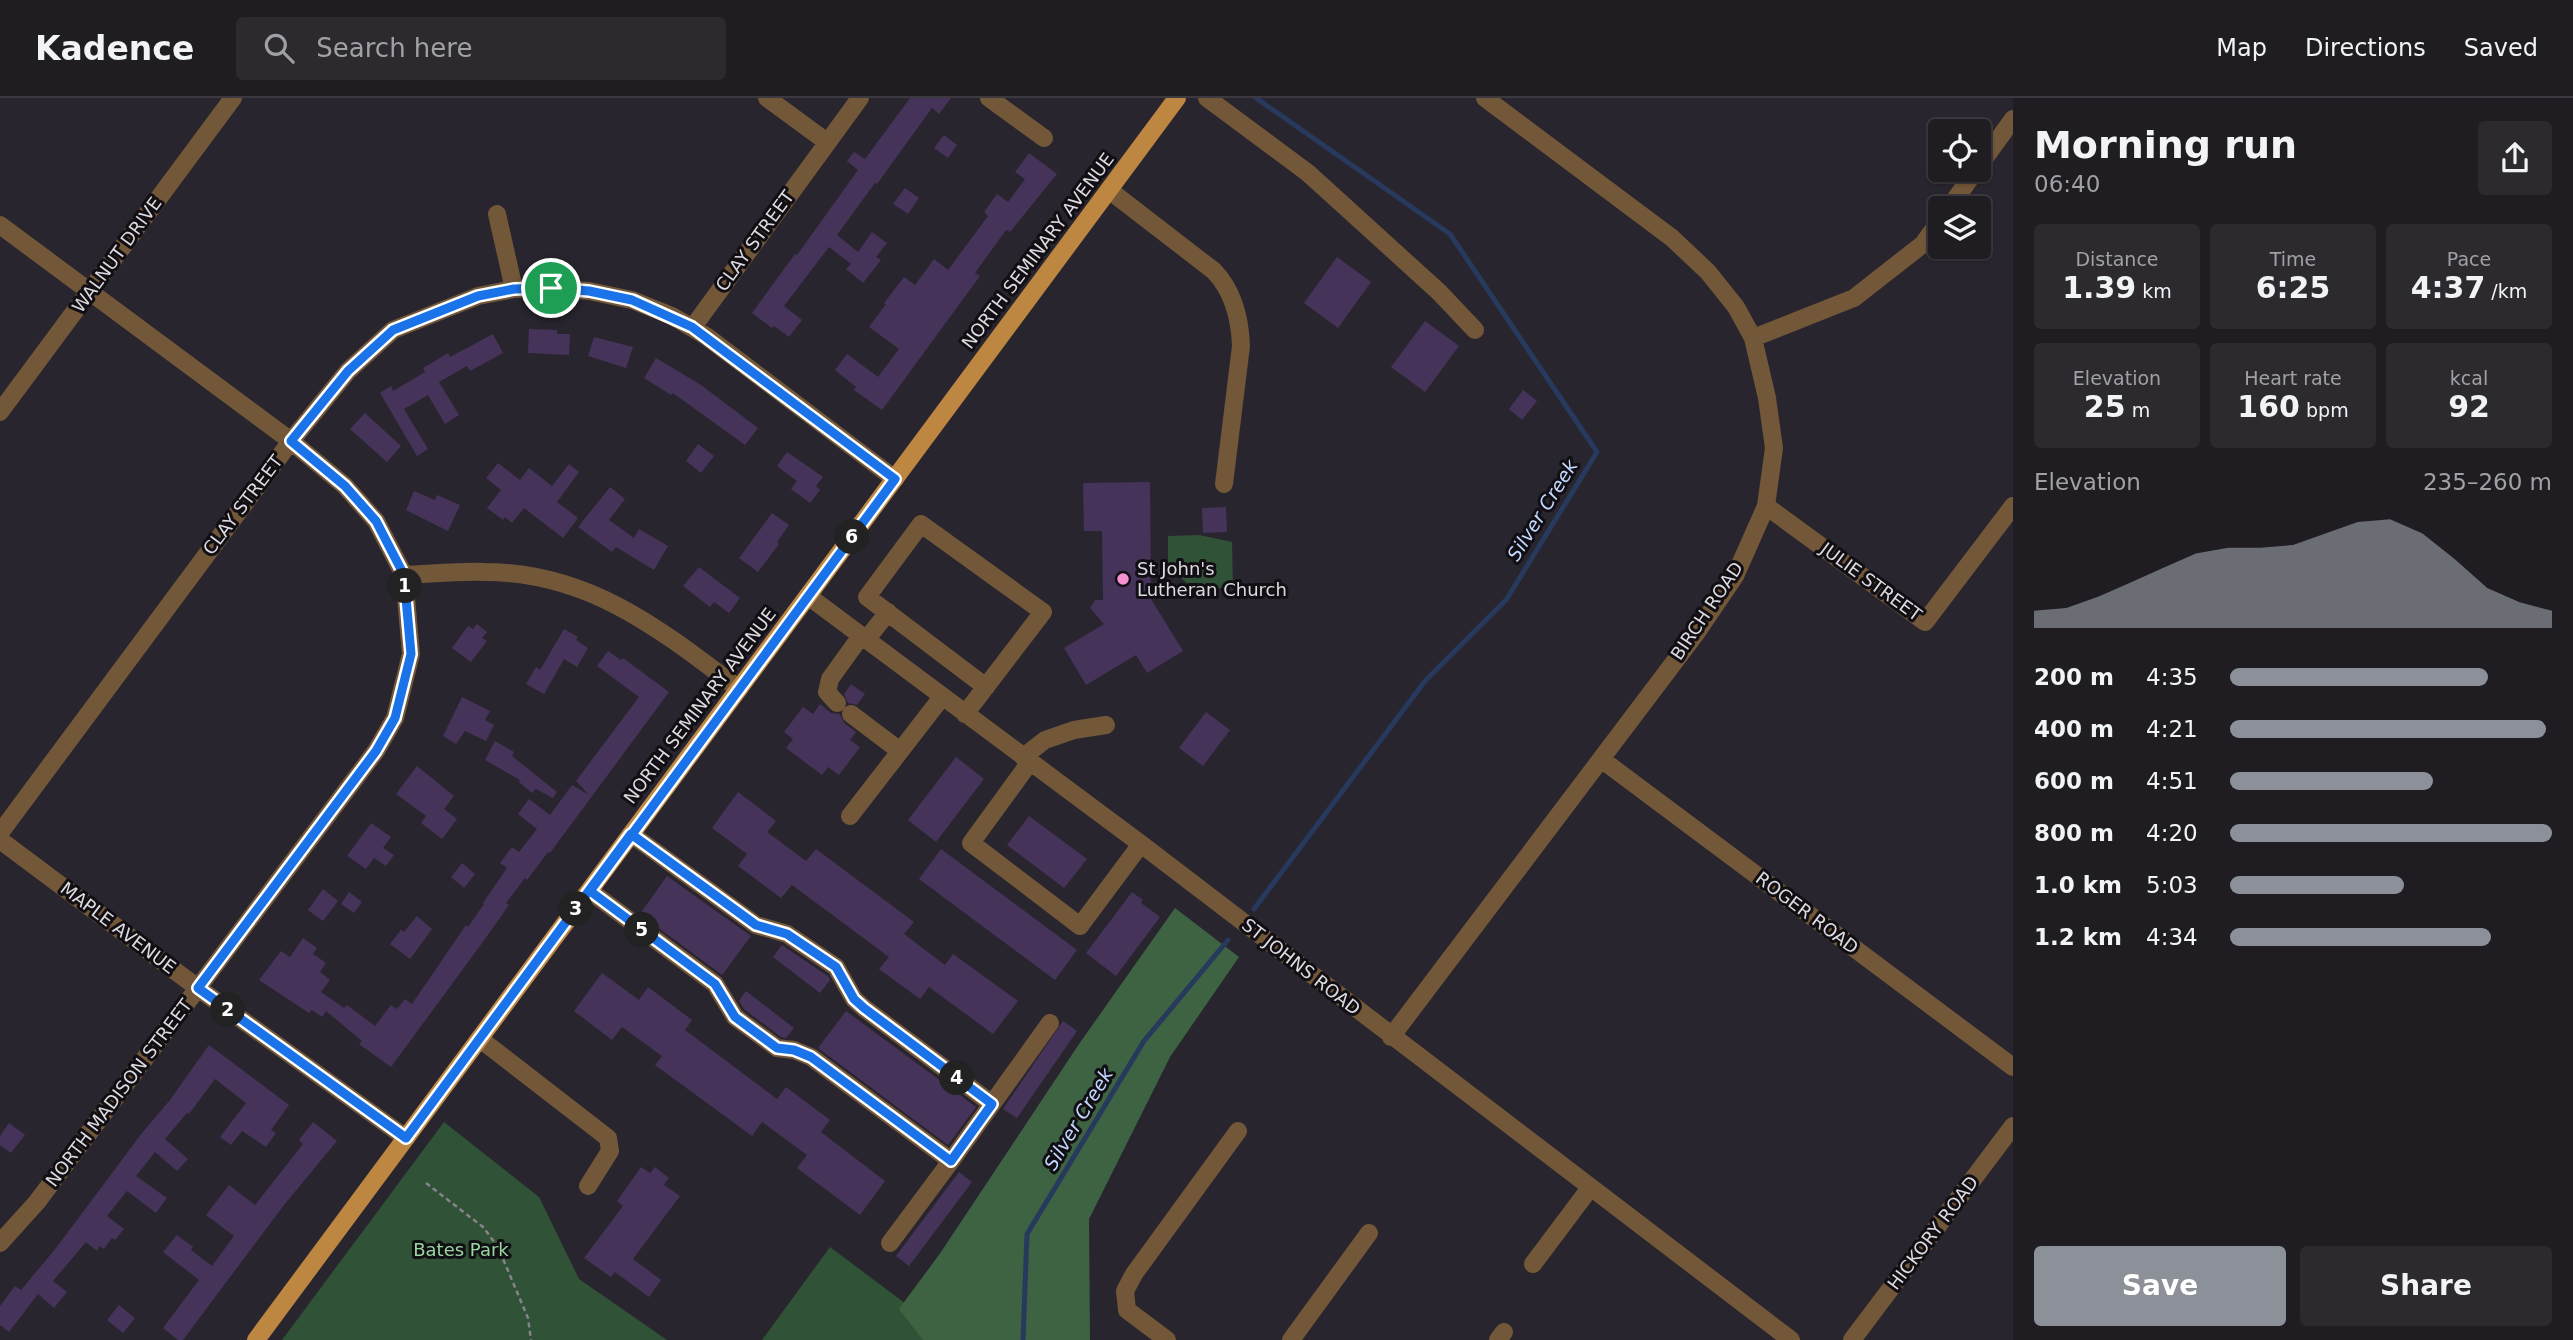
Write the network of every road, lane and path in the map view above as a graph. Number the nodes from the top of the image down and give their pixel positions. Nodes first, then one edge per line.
1 (233, 98) edge
2 (767, 98) edge
3 (860, 98) edge
4 (989, 98) edge
5 (1177, 98) edge
6 (1207, 98) edge
7 (1485, 98) edge
8 (2013, 119) edge
9 (1044, 138) dead end
10 (827, 142) junction
11 (1991, 150) edge
12 (1108, 190) junction
13 (497, 214) dead end
14 (0, 225) edge
15 (1928, 237) edge
16 (514, 289) junction
17 (90, 292) junction
18 (692, 327) junction
19 (1475, 330) dead end
20 (1753, 338) junction
21 (0, 412) edge
22 (291, 441) junction
23 (895, 479) junction
24 (1224, 484) dead end
25 (1766, 506) junction
26 (2013, 506) edge
27 (404, 575) junction
28 (808, 596) junction
29 (888, 612) junction
30 (864, 638) junction
31 (986, 687) junction
32 (739, 689) junction
33 (942, 697) junction
34 (965, 714) junction
35 (1106, 725) dead end
36 (900, 751) junction
37 (1601, 759) junction
38 (1027, 760) junction
39 (850, 816) dead end
40 (0, 833) edge
41 (631, 834) junction
42 (0, 840) edge
43 (1142, 844) junction
44 (590, 891) junction
45 (198, 988) junction
46 (1051, 1023) dead end
47 (1391, 1037) junction
48 (480, 1039) junction
49 (2013, 1067) edge
50 (992, 1104) junction
51 (2013, 1126) edge
52 (1238, 1131) dead end
53 (406, 1138) junction
54 (951, 1161) junction
55 (426, 1183) dead end
56 (588, 1185) dead end
57 (1591, 1188) junction
58 (1369, 1233) dead end
59 (0, 1242) edge
60 (890, 1243) dead end
61 (1533, 1265) dead end
62 (256, 1340) edge
63 (531, 1340) edge
64 (1167, 1340) edge
65 (1291, 1340) edge
66 (1791, 1340) edge
67 (1852, 1340) edge

1 - 17 street, WALNUT DRIVE
2 - 10 street
3 - 10 street, CLAY STREET
4 - 9 street
5 - 12 main road, NORTH SEMINARY AVENUE
6 - 19 street
7 - 20 street, BIRCH ROAD
8 - 11 street
10 - 18 street, CLAY STREET
12 - 23 main road, NORTH SEMINARY AVENUE
12 - 24 street
13 - 16 street
14 - 17 street
15 - 20 street
16 - 18 street, CLAY STREET
16 - 22 street, CLAY STREET
17 - 21 street, WALNUT DRIVE
17 - 22 street
18 - 23 street
20 - 25 street, BIRCH ROAD
22 - 27 street
22 - 40 street, CLAY STREET
23 - 28 main road, NORTH SEMINARY AVENUE
25 - 26 street, JULIE STREET
25 - 37 street, BIRCH ROAD
27 - 32 street
27 - 45 street, NORTH MADISON STREET
28 - 30 street, ST JOHNS ROAD
28 - 32 main road, NORTH SEMINARY AVENUE
29 - 30 street
29 - 31 street
29 - 31 street
30 - 33 street, ST JOHNS ROAD
30 - 36 street
31 - 34 street
32 - 41 main road, NORTH SEMINARY AVENUE
33 - 34 street, ST JOHNS ROAD
33 - 36 street
34 - 38 street, ST JOHNS ROAD
35 - 38 street
36 - 39 street
37 - 47 street, BIRCH ROAD
37 - 49 street, ROGER ROAD
38 - 43 street, ST JOHNS ROAD
38 - 43 street
41 - 44 main road, NORTH SEMINARY AVENUE
41 - 50 street
42 - 45 street, MAPLE AVENUE
43 - 47 street, ST JOHNS ROAD
44 - 48 main road, NORTH SEMINARY AVENUE
44 - 54 street
45 - 53 street, MAPLE AVENUE
45 - 59 street, NORTH MADISON STREET
46 - 50 street
47 - 57 street, ST JOHNS ROAD
48 - 53 main road, NORTH SEMINARY AVENUE
48 - 56 street
50 - 54 street
51 - 67 street, HICKORY ROAD
52 - 64 street
53 - 62 main road, NORTH SEMINARY AVENUE
54 - 60 street
55 - 63 path
57 - 61 street
57 - 66 street, ST JOHNS ROAD
58 - 65 street

